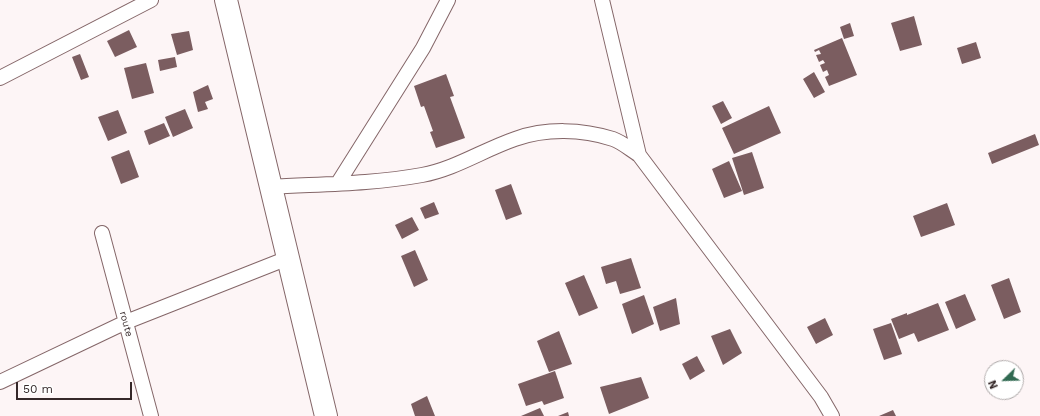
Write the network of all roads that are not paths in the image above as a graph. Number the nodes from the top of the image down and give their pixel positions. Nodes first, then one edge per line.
1 (151, 0) edge
2 (226, 0) edge
3 (448, 0) edge
4 (602, 0) edge
5 (0, 78) edge
6 (639, 155) junction
7 (338, 183) junction
8 (271, 186) junction
9 (102, 233) dead end
10 (288, 258) junction
11 (126, 322) junction
12 (0, 382) edge
13 (151, 416) edge
14 (326, 416) edge
15 (832, 416) edge

1 - 5 street
2 - 8 main road
3 - 7 street
4 - 6 street
6 - 7 street
6 - 15 street
7 - 8 street
8 - 10 main road
9 - 11 street, route
10 - 11 street
10 - 14 main road
11 - 12 street
11 - 13 street, route

